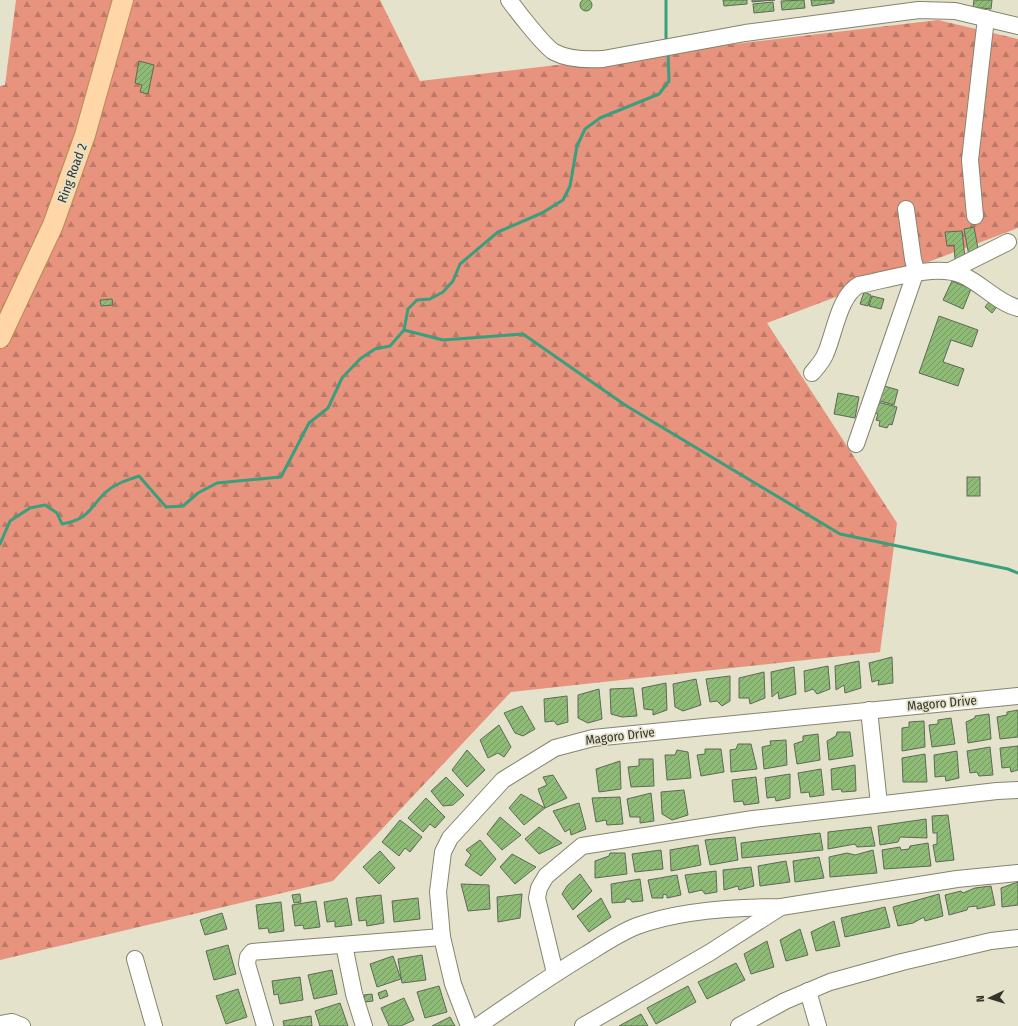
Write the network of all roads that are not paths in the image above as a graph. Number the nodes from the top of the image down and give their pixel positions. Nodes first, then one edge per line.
1 (123, 0) edge
2 (509, 0) edge
3 (986, 18) junction
4 (1018, 26) edge
5 (906, 209) dead end
6 (975, 216) dead end
7 (1008, 242) dead end
8 (950, 271) junction
9 (916, 272) junction
10 (1018, 308) edge
11 (0, 338) edge
12 (812, 373) dead end
13 (856, 444) dead end
14 (1018, 696) edge
15 (869, 710) junction
16 (1018, 790) edge
17 (879, 804) junction
18 (1018, 872) edge
19 (781, 907) junction
20 (442, 937) junction
21 (1018, 938) edge
22 (344, 945) junction
23 (135, 959) dead end
24 (555, 973) junction
25 (808, 991) junction
26 (0, 1024) edge
27 (22, 1026) edge
28 (154, 1026) edge
29 (265, 1026) edge
30 (364, 1026) edge
31 (469, 1026) edge
32 (478, 1026) edge
33 (583, 1026) edge
34 (739, 1026) edge
35 (818, 1026) edge

1 - 11 main road, Ring Road 2
2 - 3 street
3 - 4 street
3 - 6 street
5 - 9 street
7 - 8 street
8 - 9 street
8 - 10 street
9 - 12 street
9 - 13 street
14 - 15 street, Magoro Drive
15 - 17 street
15 - 20 street, Magoro Drive
16 - 17 street
17 - 24 street
18 - 19 street
19 - 24 street
19 - 33 street
20 - 22 street
20 - 31 street, Magoro Drive
21 - 25 street
22 - 29 street
22 - 30 street
23 - 28 street
24 - 32 street
25 - 34 street
25 - 35 street
26 - 27 street

